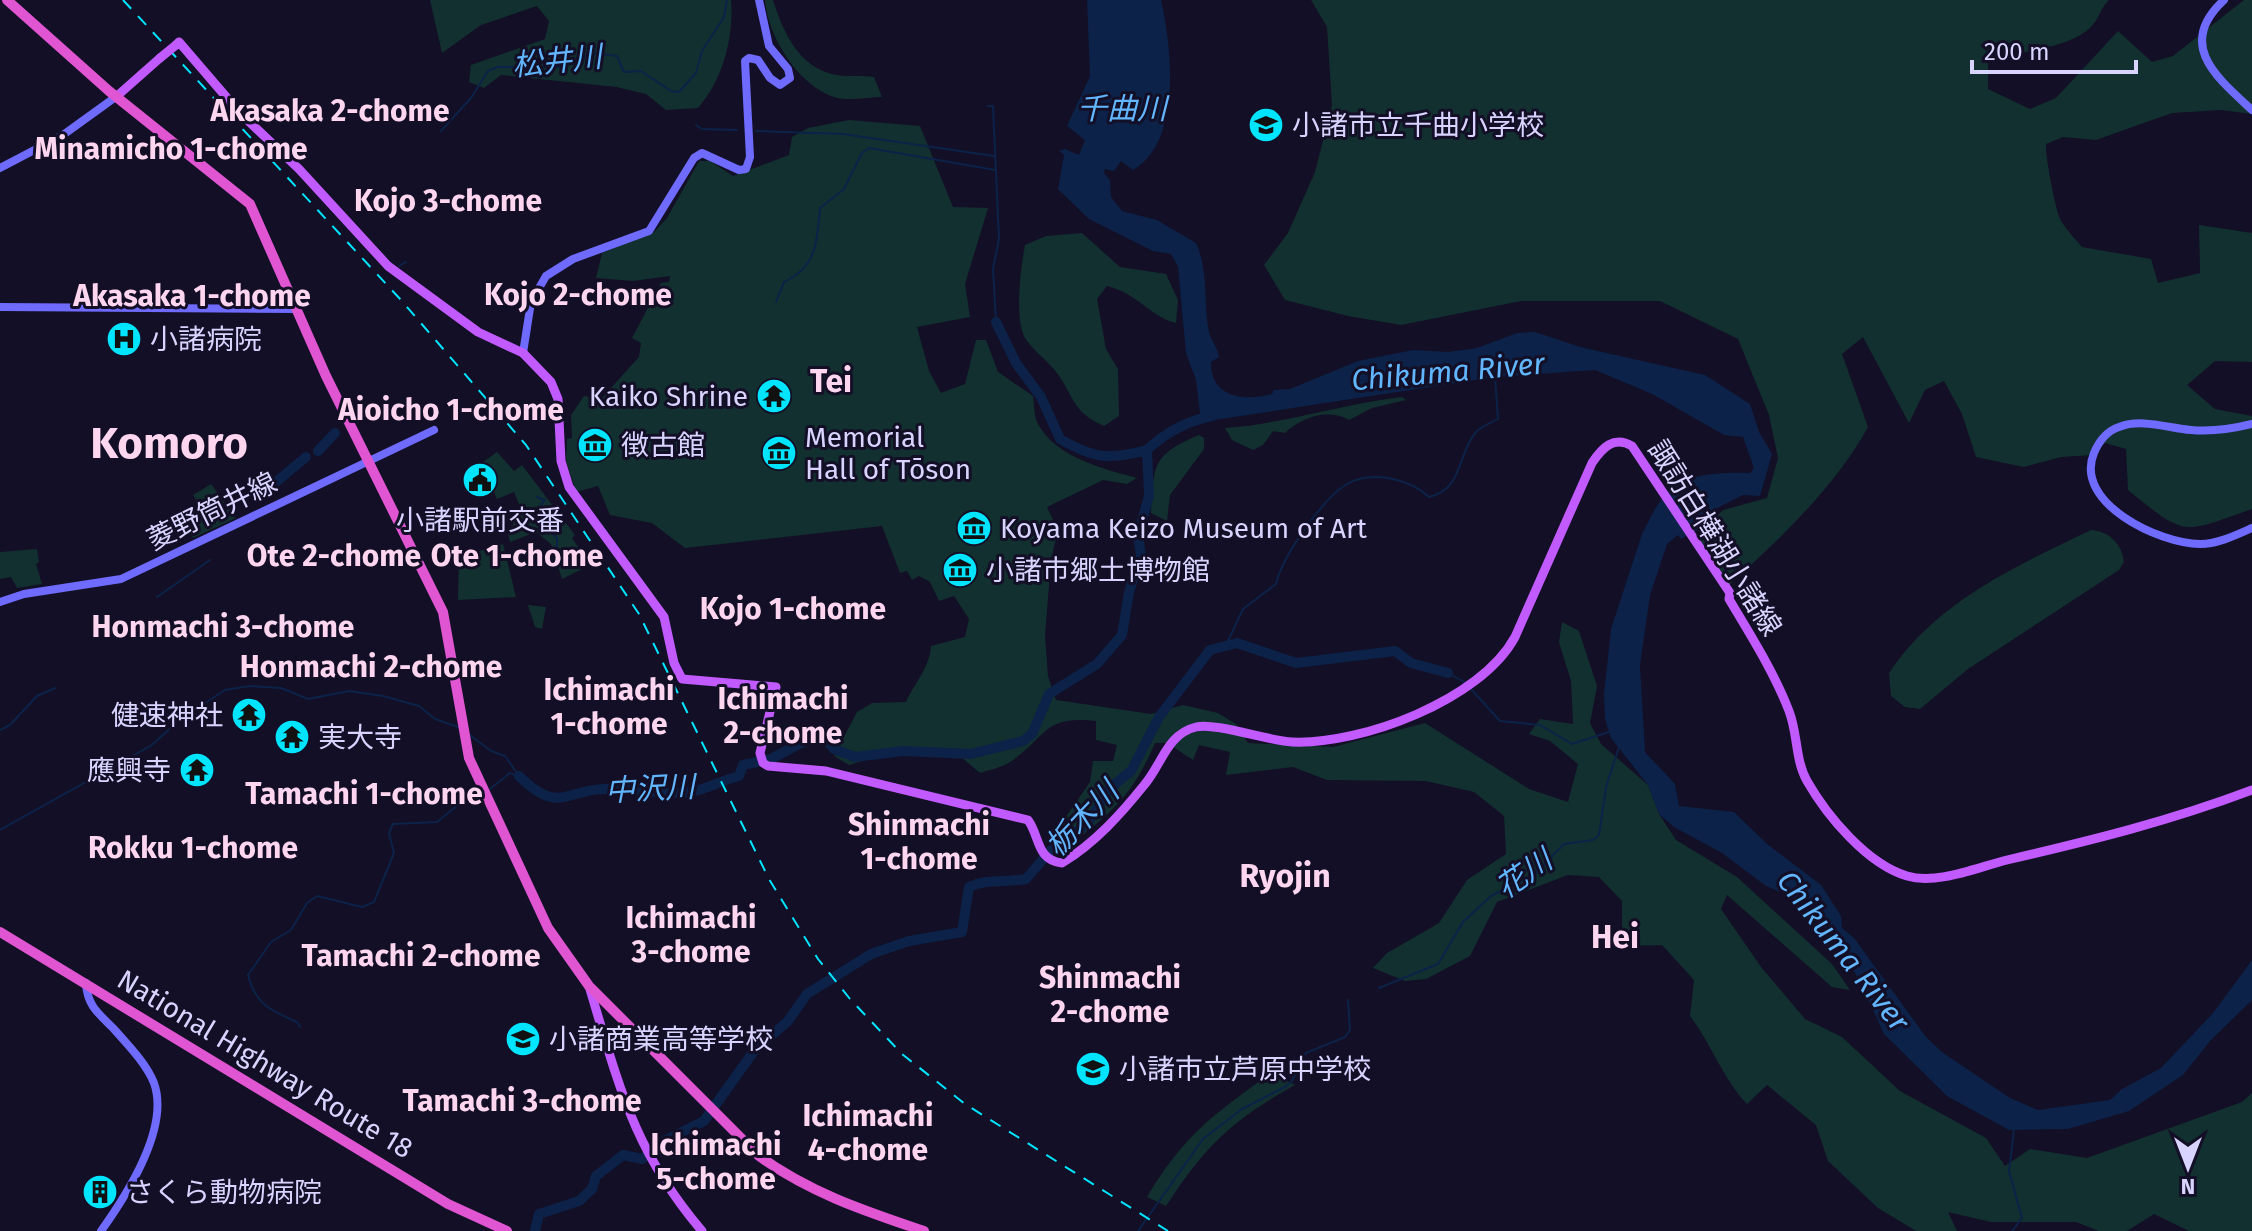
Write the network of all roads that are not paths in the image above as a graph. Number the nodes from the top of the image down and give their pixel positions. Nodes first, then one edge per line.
1 (7, 0) edge
2 (759, 0) edge
3 (2224, 0) edge
4 (117, 96) junction
5 (2252, 110) edge
6 (0, 168) edge
7 (0, 307) edge
8 (297, 309) junction
9 (523, 353) junction
10 (2252, 424) edge
11 (434, 430) dead end
12 (368, 462) junction
13 (2252, 528) edge
14 (0, 602) edge
15 (2252, 790) edge
16 (0, 932) edge
17 (86, 983) junction
18 (589, 986) junction
19 (101, 1231) edge
20 (507, 1231) edge
21 (702, 1231) edge
22 (924, 1231) edge

1 - 4 highway
2 - 9 main road
3 - 5 main road
4 - 6 main road
4 - 8 highway
4 - 9 main road, 諏訪白樺湖小諸線, bridge
7 - 8 main road
8 - 12 highway
9 - 15 main road, 諏訪白樺湖小諸線
10 - 13 main road
11 - 12 main road, 菱野筒井線
12 - 14 main road, 菱野筒井線
12 - 18 highway
16 - 17 highway, National Highway Route 18
17 - 19 main road
17 - 20 highway, National Highway Route 18
18 - 21 main road
18 - 22 highway

